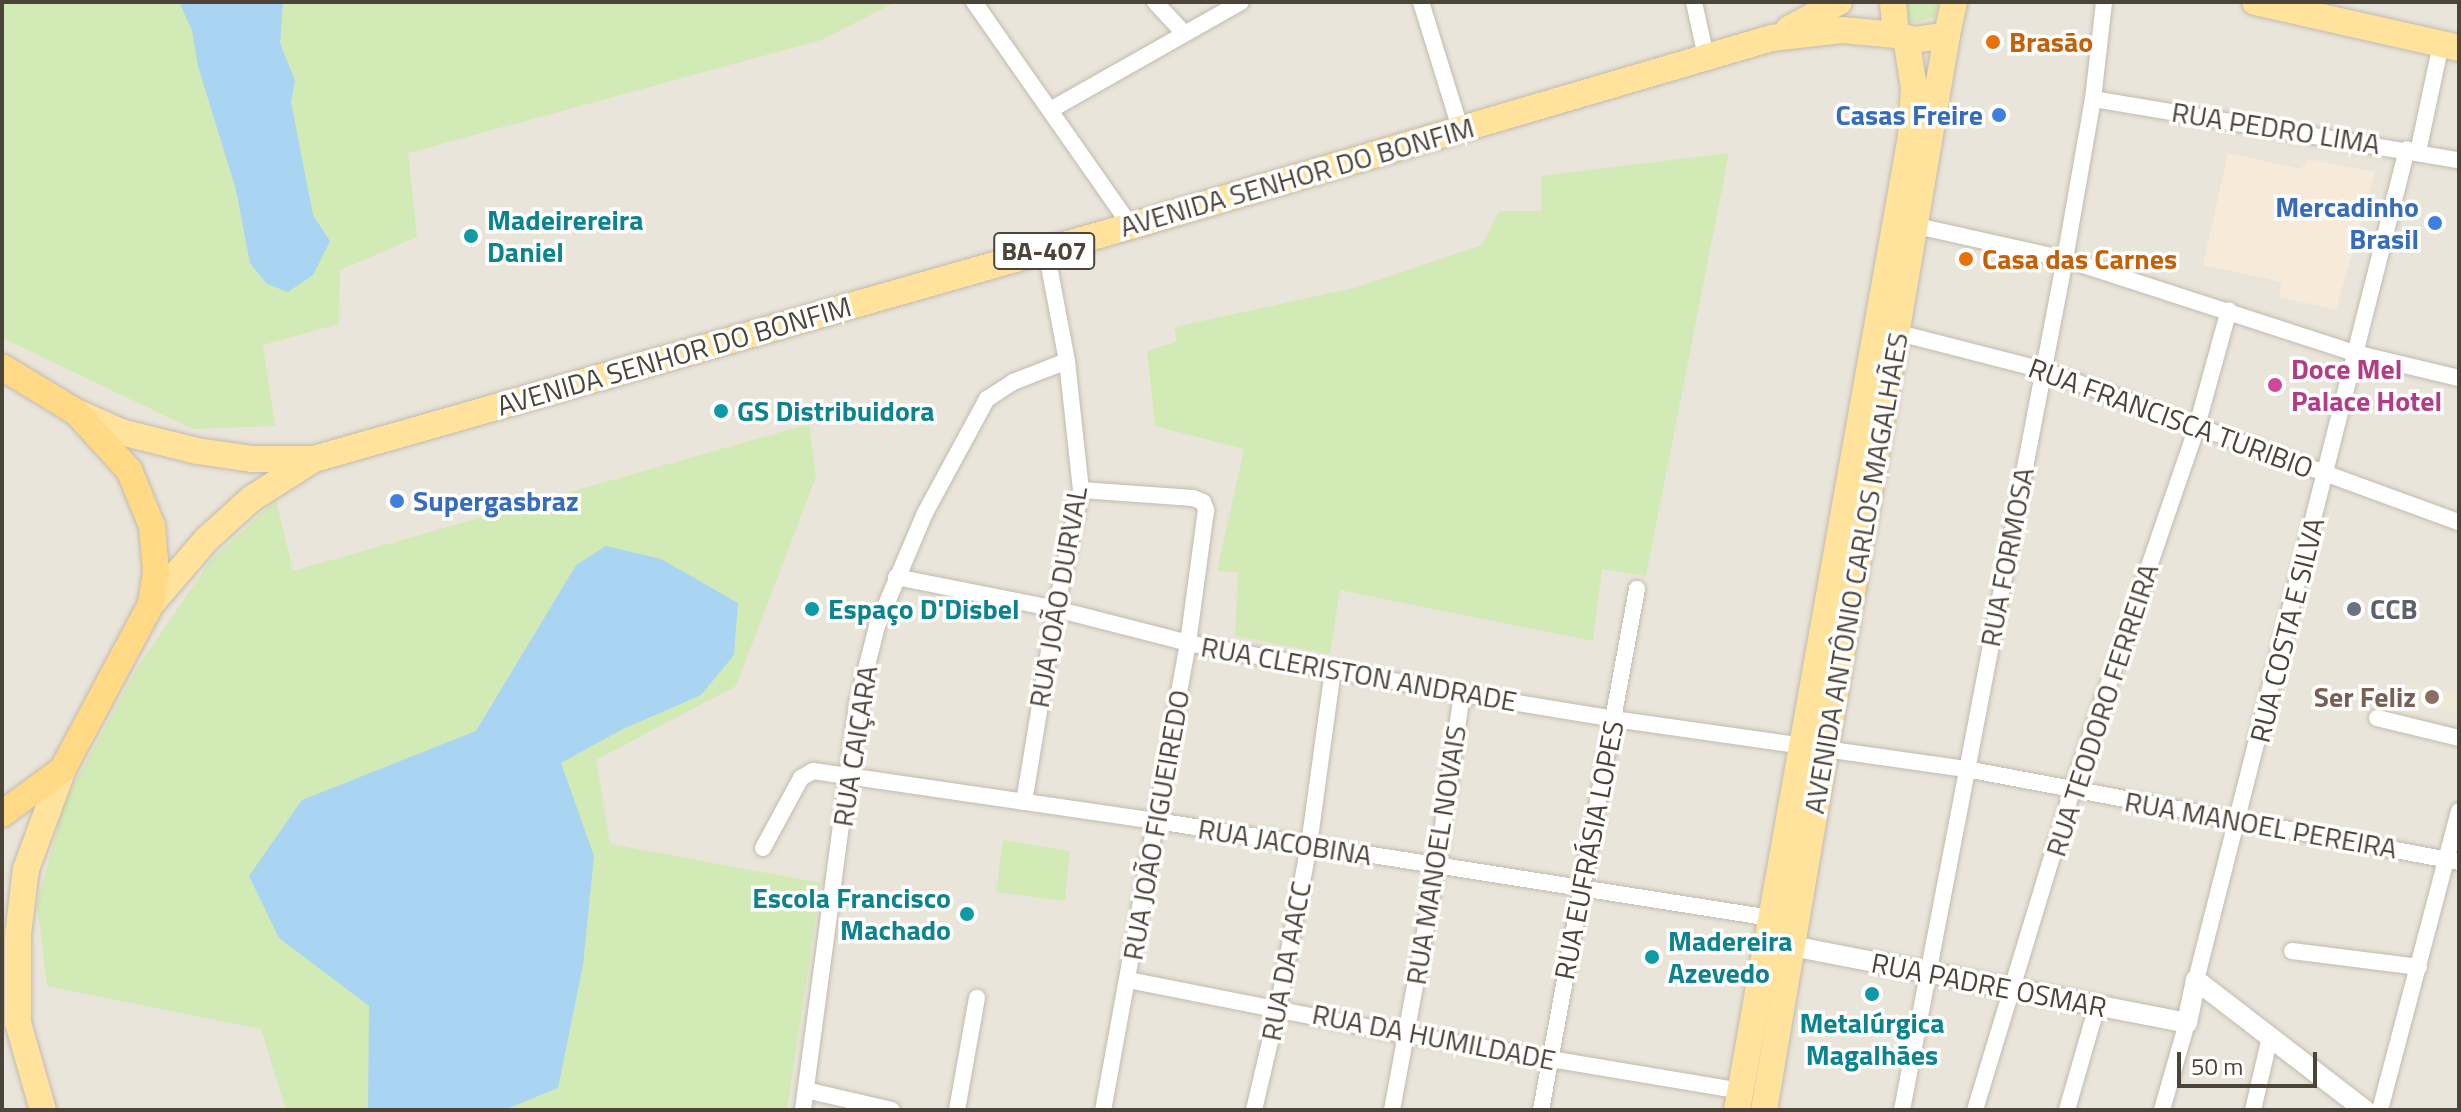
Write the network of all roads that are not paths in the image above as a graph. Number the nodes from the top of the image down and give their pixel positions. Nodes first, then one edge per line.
1 (1155, 2) edge
2 (1241, 2) edge
3 (1421, 2) edge
4 (1694, 2) edge
5 (1839, 2) edge
6 (1893, 2) edge
7 (1954, 2) edge
8 (2104, 2) edge
9 (2255, 2) edge
10 (978, 3) edge
11 (1184, 33) junction
12 (1947, 35) junction
13 (1901, 37) junction
14 (1772, 38) junction
15 (2450, 46) edge
16 (1706, 57) junction
17 (2093, 99) junction
18 (1052, 109) junction
19 (1460, 128) junction
20 (2412, 150) junction
21 (2459, 160) edge
22 (1131, 226) junction
23 (1917, 226) junction
24 (1046, 250) junction
25 (2065, 259) junction
26 (2229, 310) junction
27 (1887, 330) junction
28 (2354, 353) junction
29 (1067, 361) junction
30 (2, 367) edge
31 (2043, 370) junction
32 (2459, 378) edge
33 (76, 412) junction
34 (2197, 426) junction
35 (314, 459) junction
36 (2327, 474) junction
37 (1081, 490) junction
38 (2459, 522) edge
39 (896, 577) junction
40 (1637, 589) dead end
41 (151, 604) junction
42 (1056, 609) junction
43 (1188, 643) junction
44 (1333, 669) junction
45 (1462, 694) junction
46 (2377, 718) dead end
47 (1614, 719) junction
48 (2459, 738) edge
49 (1814, 746) junction
50 (63, 769) junction
51 (1966, 769) junction
52 (850, 775) junction
53 (2072, 790) junction
54 (1024, 802) junction
55 (2459, 811) edge
56 (2, 814) edge
57 (1157, 821) junction
58 (2238, 822) junction
59 (1309, 845) junction
60 (763, 848) dead end
61 (2453, 861) edge
62 (1437, 867) junction
63 (1580, 888) junction
64 (1771, 918) junction
65 (1792, 946) junction
66 (2292, 951) dead end
67 (2419, 967) junction
68 (1927, 974) junction
69 (1128, 980) junction
70 (2196, 980) junction
71 (2, 990) edge
72 (2014, 990) junction
73 (977, 998) dead end
74 (2097, 1006) junction
75 (1278, 1008) junction
76 (18, 1023) junction
77 (2187, 1023) junction
78 (1407, 1035) junction
79 (2270, 1037) junction
80 (1551, 1060) junction
81 (806, 1090) junction
82 (1738, 1101) edge
83 (43, 1110) edge
84 (803, 1110) edge
85 (892, 1110) edge
86 (957, 1110) edge
87 (1103, 1110) edge
88 (1254, 1110) edge
89 (1392, 1110) edge
90 (1541, 1110) edge
91 (1764, 1110) edge
92 (1902, 1110) edge
93 (1975, 1110) edge
94 (2067, 1110) edge
95 (2162, 1110) edge
96 (2253, 1110) edge
97 (2365, 1110) edge
98 (2380, 1110) edge

1 - 11 street
2 - 11 street
3 - 19 street
4 - 16 street
5 - 14 main road, AVENIDA SENHOR DO BONFIM
6 - 13 main road, AVENIDA ANTÔNIO CARLOS MAGALHÃES
7 - 12 main road, AVENIDA ANTÔNIO CARLOS MAGALHÃES
8 - 17 street, RUA FORMOSA
9 - 15 main road
10 - 18 street
11 - 18 street
12 - 13 main road, AVENIDA SENHOR DO BONFIM
12 - 23 main road, AVENIDA ANTÔNIO CARLOS MAGALHÃES
13 - 14 main road, AVENIDA SENHOR DO BONFIM
13 - 27 main road, AVENIDA ANTÔNIO CARLOS MAGALHÃES
14 - 16 main road, AVENIDA SENHOR DO BONFIM / BA-407
15 - 20 street, RUA COSTA E SILVA
16 - 19 main road, AVENIDA SENHOR DO BONFIM / BA-407
17 - 20 street, RUA PEDRO LIMA
17 - 25 street, RUA FORMOSA
18 - 22 street
19 - 22 main road, AVENIDA SENHOR DO BONFIM / BA-407
20 - 21 street, RUA PEDRO LIMA
20 - 28 street, RUA COSTA E SILVA
22 - 24 main road, AVENIDA SENHOR DO BONFIM / BA-407
23 - 25 street
23 - 27 main road, AVENIDA ANTÔNIO CARLOS MAGALHÃES
24 - 29 street, RUA JOÃO DURVAL
24 - 35 main road, AVENIDA SENHOR DO BONFIM / BA-407
25 - 26 street
25 - 31 street, RUA FORMOSA
26 - 28 street
26 - 34 street, RUA TEODORO FERREIRA
27 - 31 street, RUA FRANCISCA TURIBIO
27 - 49 main road, AVENIDA ANTÔNIO CARLOS MAGALHÃES
28 - 32 street
28 - 36 street, RUA COSTA E SILVA
29 - 37 street, RUA JOÃO DURVAL
29 - 39 street, RUA CAIÇARA
30 - 33 highway
31 - 34 street, RUA FRANCISCA TURIBIO
31 - 51 street, RUA FORMOSA
33 - 35 main road
33 - 41 highway
34 - 36 street, RUA FRANCISCA TURIBIO
34 - 53 street, RUA TEODORO FERREIRA
35 - 41 main road
36 - 38 street, RUA FRANCISCA TURIBIO
36 - 58 street, RUA COSTA E SILVA
37 - 42 street, RUA JOÃO DURVAL
37 - 43 street, RUA JOÃO FIGUEIREDO
39 - 42 street, RUA CLERISTON ANDRADE
39 - 52 street, RUA CAIÇARA
40 - 47 street, RUA EUFRÁSIA LOPES
41 - 50 highway
42 - 43 street, RUA CLERISTON ANDRADE
42 - 54 street, RUA JOÃO DURVAL
43 - 44 street, RUA CLERISTON ANDRADE
43 - 57 street, RUA JOÃO FIGUEIREDO
44 - 45 street, RUA CLERISTON ANDRADE
44 - 59 street, RUA DA AACC
45 - 47 street, RUA CLERISTON ANDRADE
45 - 62 street, RUA MANOEL NOVAIS
46 - 48 street
47 - 49 street, RUA CLERISTON ANDRADE
47 - 63 street, RUA EUFRÁSIA LOPES
49 - 51 street, RUA MANOEL PEREIRA
49 - 64 main road, AVENIDA ANTÔNIO CARLOS MAGALHÃES
49 - 65 main road, AVENIDA ANTÔNIO CARLOS MAGALHÃES
50 - 56 highway
50 - 76 main road
51 - 53 street, RUA MANOEL PEREIRA
51 - 68 street, RUA FORMOSA
52 - 54 street, RUA JACOBINA
52 - 60 street, RUA JACOBINA
52 - 81 street, RUA CAIÇARA
53 - 58 street, RUA MANOEL PEREIRA
53 - 72 street, RUA TEODORO FERREIRA
54 - 57 street, RUA JACOBINA
55 - 61 street
57 - 59 street, RUA JACOBINA
57 - 69 street, RUA JOÃO FIGUEIREDO
58 - 61 street, RUA MANOEL PEREIRA
58 - 70 street, RUA COSTA E SILVA
59 - 62 street, RUA JACOBINA
59 - 75 street, RUA DA AACC
61 - 67 street
62 - 63 street, RUA JACOBINA
62 - 78 street, RUA MANOEL NOVAIS
63 - 64 street, RUA JACOBINA
63 - 80 street, RUA EUFRÁSIA LOPES
64 - 82 main road, AVENIDA ANTÔNIO CARLOS MAGALHÃES
65 - 68 street, RUA PADRE OSMAR
65 - 91 main road, AVENIDA ANTÔNIO CARLOS MAGALHÃES
66 - 67 street
67 - 98 street
68 - 72 street, RUA PADRE OSMAR
68 - 92 street, RUA FORMOSA
69 - 75 street, RUA DA HUMILDADE
69 - 87 street, RUA JOÃO FIGUEIREDO
70 - 77 street, RUA COSTA E SILVA
70 - 79 street
71 - 76 main road
72 - 74 street, RUA PADRE OSMAR
72 - 93 street, RUA TEODORO FERREIRA
73 - 86 street
74 - 77 street, RUA PADRE OSMAR
74 - 94 street
75 - 78 street, RUA DA HUMILDADE
75 - 88 street, RUA DA AACC
76 - 83 main road
77 - 95 street, RUA COSTA E SILVA
78 - 80 street, RUA DA HUMILDADE
78 - 89 street, RUA MANOEL NOVAIS
79 - 96 street
79 - 97 street
80 - 82 street, RUA DA HUMILDADE
80 - 90 street, RUA EUFRÁSIA LOPES
81 - 84 street, RUA CAIÇARA
81 - 85 street

